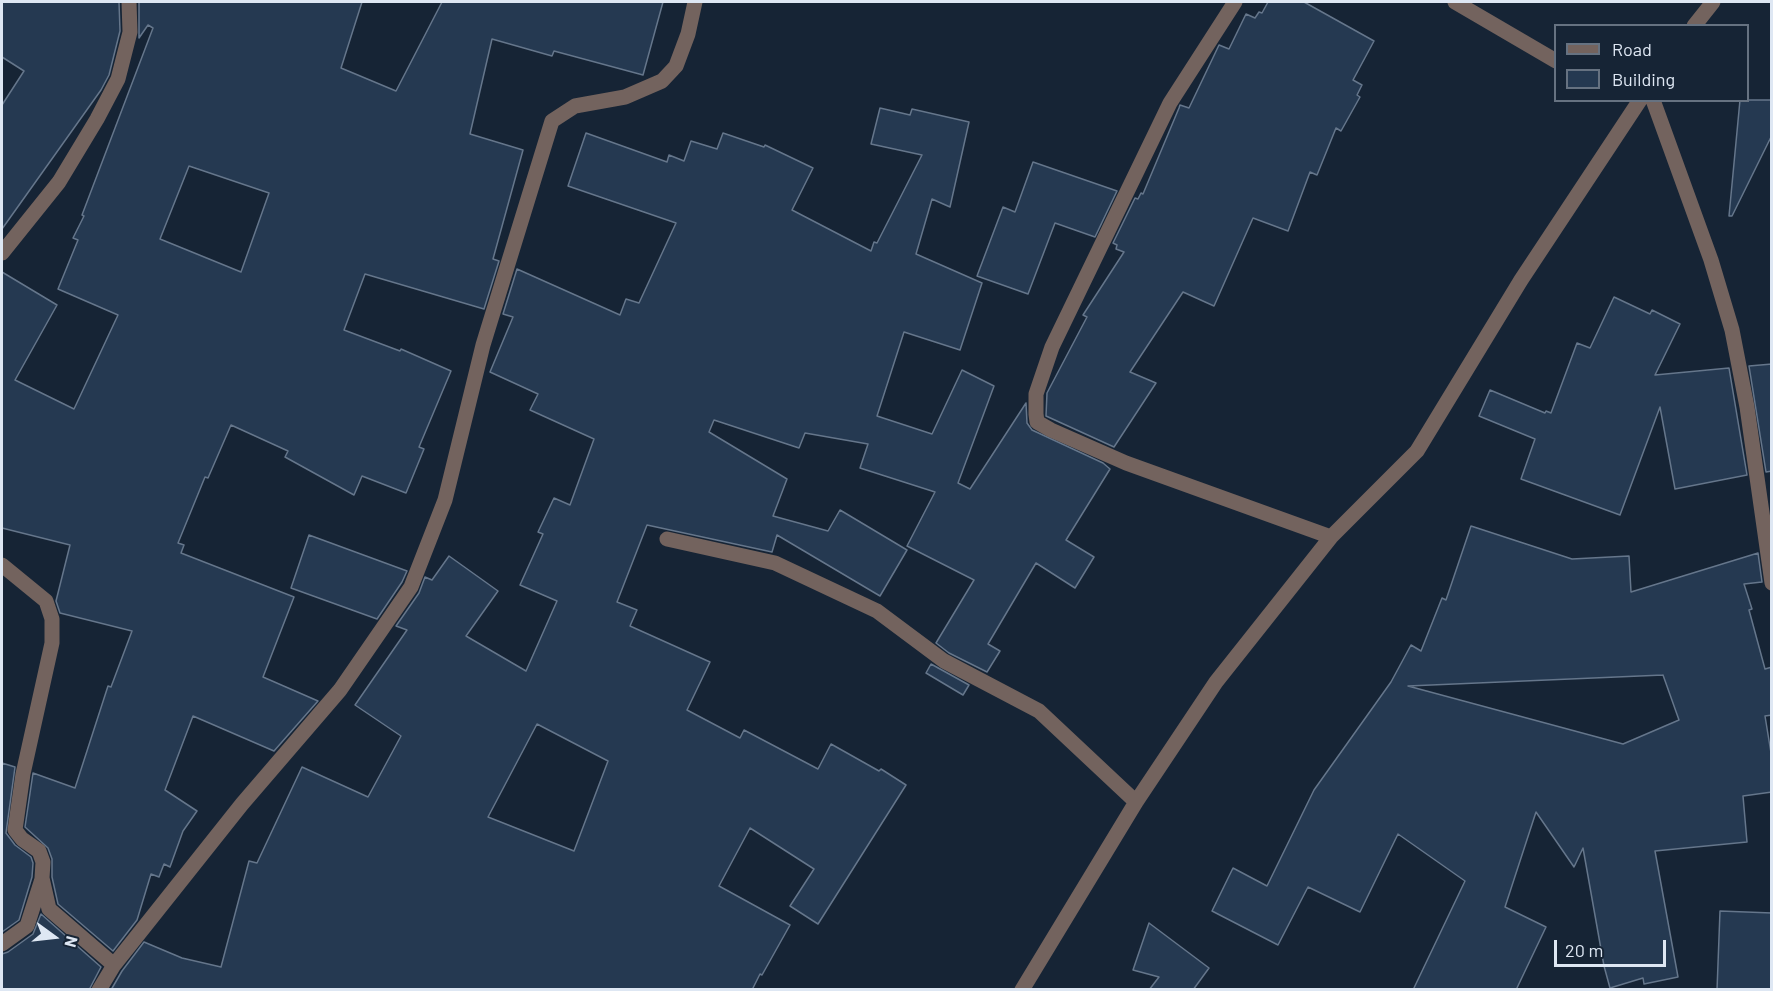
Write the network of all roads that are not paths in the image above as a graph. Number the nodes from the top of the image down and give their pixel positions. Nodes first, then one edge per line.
1 (129, 2) edge
2 (695, 2) edge
3 (1235, 2) edge
4 (1455, 2) edge
5 (1713, 2) edge
6 (1696, 24) edge
7 (1554, 60) edge
8 (1654, 102) edge
9 (1634, 103) edge
10 (2, 253) edge
11 (1331, 537) junction
12 (666, 539) dead end
13 (2, 565) edge
14 (1772, 583) edge
15 (1136, 802) junction
16 (42, 878) junction
17 (2, 944) edge
18 (114, 965) junction
19 (99, 990) edge
20 (1022, 990) edge

1 - 10 street
2 - 18 street
3 - 11 street
4 - 7 street
5 - 6 street
8 - 14 street
9 - 11 street
11 - 15 street
12 - 15 street
13 - 16 street
15 - 20 street
16 - 17 street
16 - 18 street
18 - 19 street

